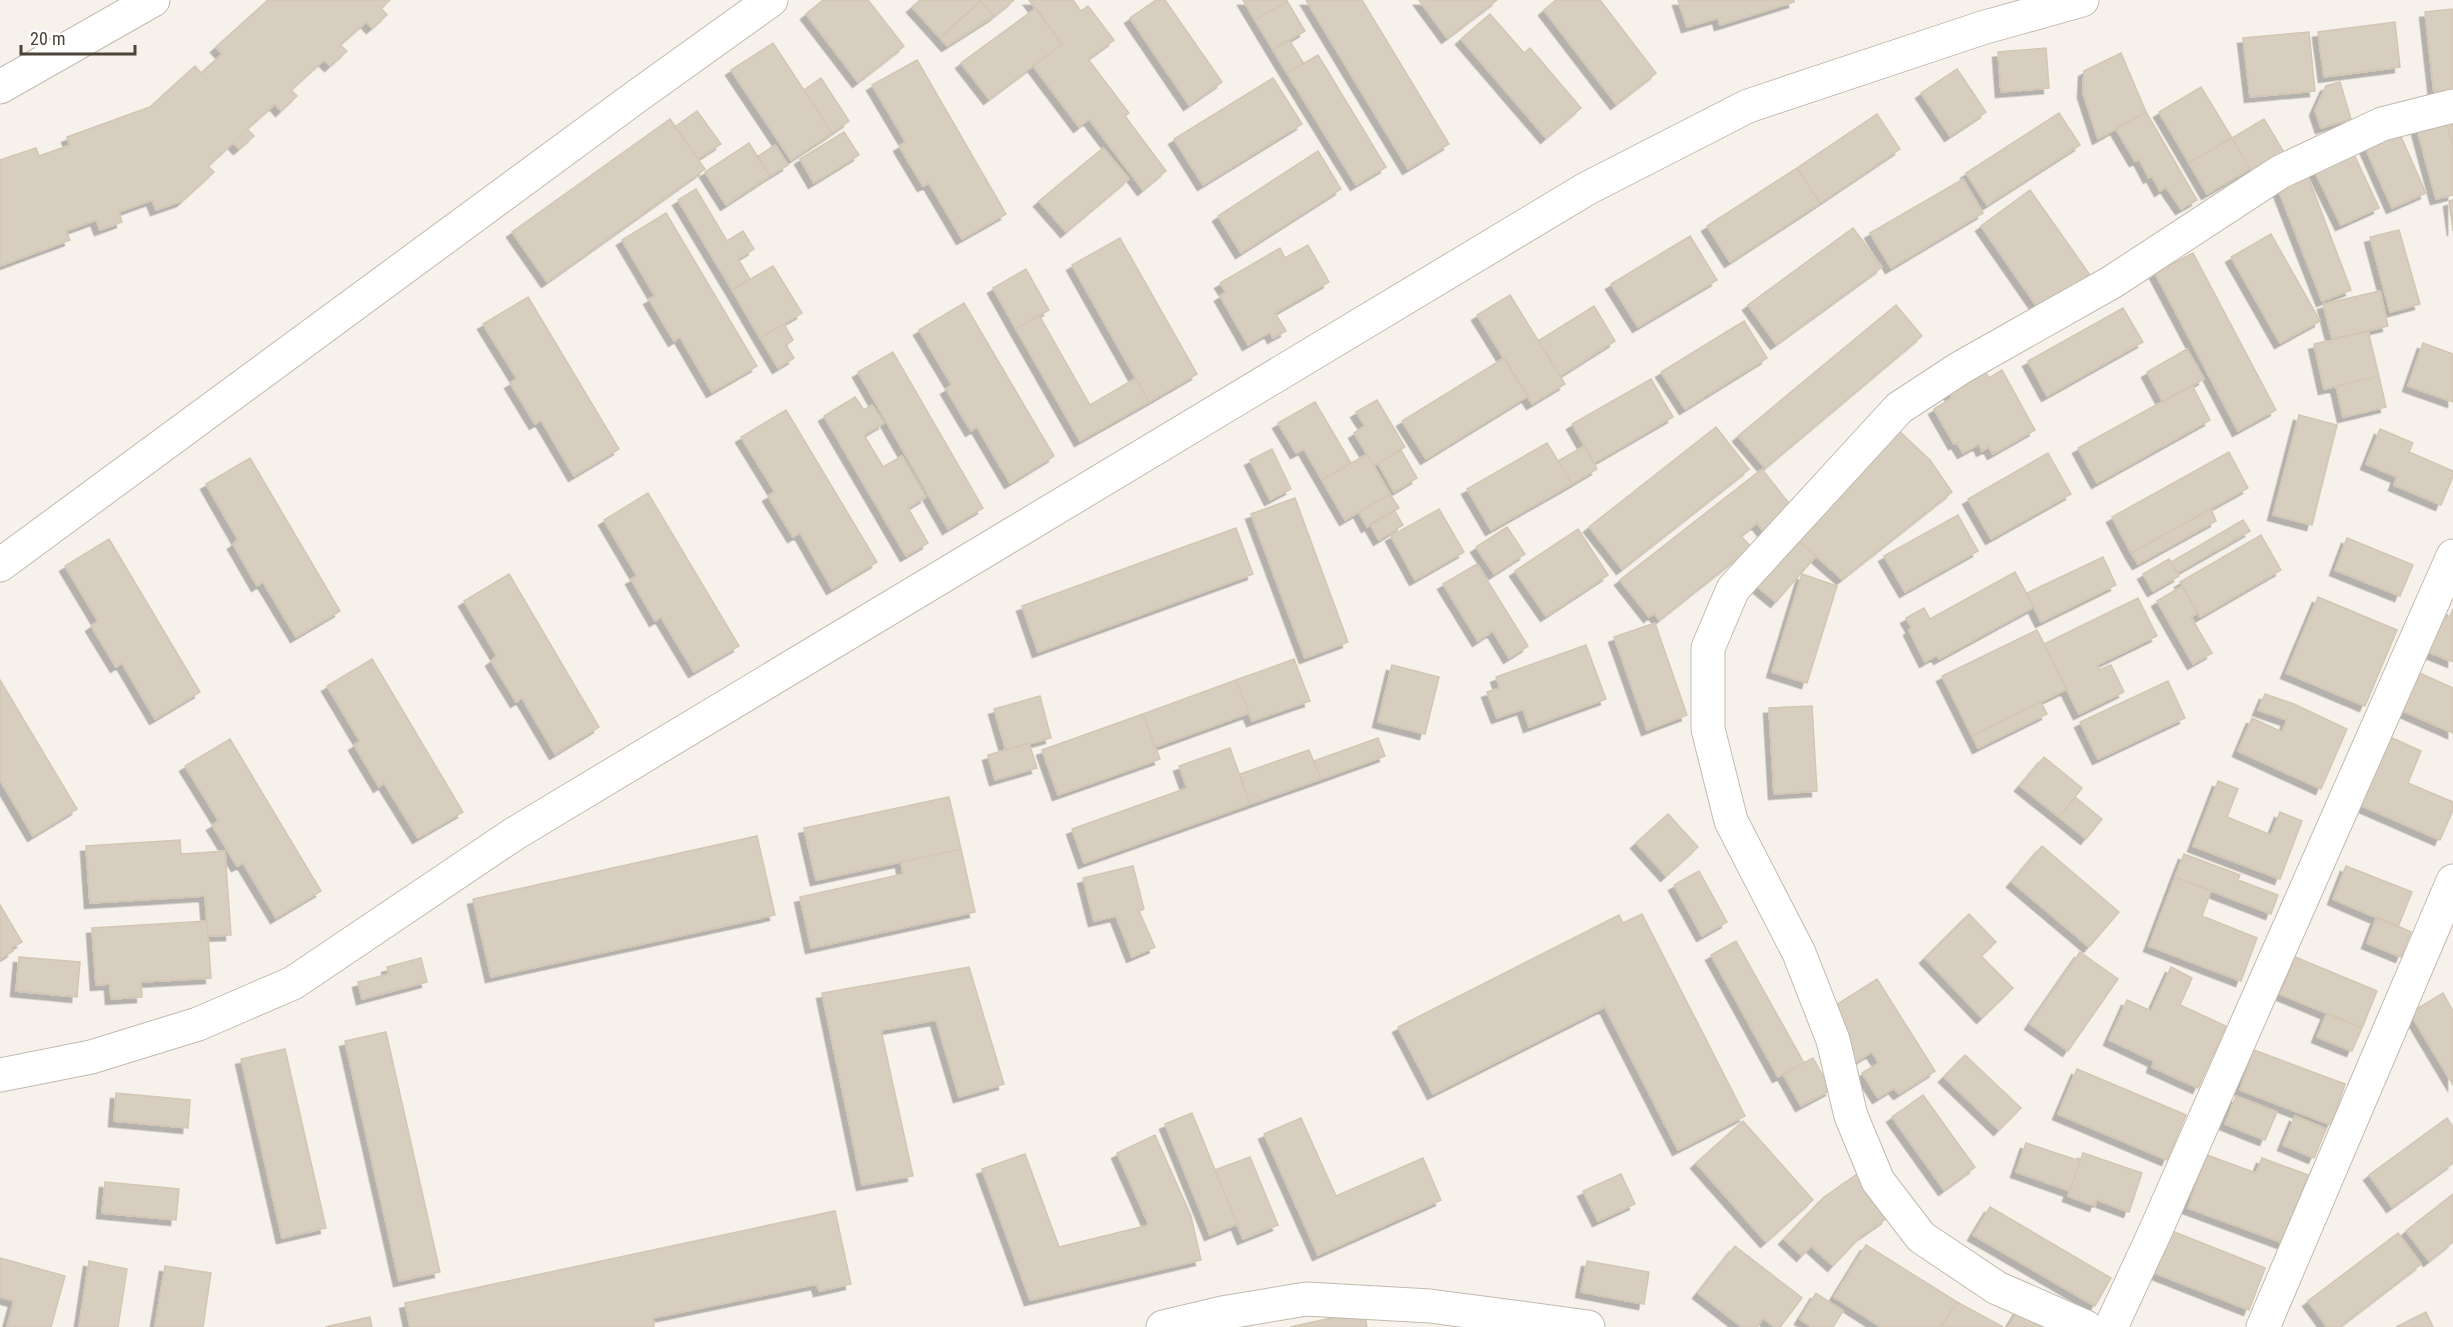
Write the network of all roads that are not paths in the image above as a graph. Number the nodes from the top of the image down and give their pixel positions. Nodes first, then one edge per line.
1 (153, 0) edge
2 (771, 0) edge
3 (2082, 0) edge
4 (0, 87) edge
5 (2453, 106) edge
6 (2453, 556) edge
7 (0, 565) edge
8 (2453, 881) edge
9 (0, 1075) edge
10 (1476, 1320) edge
11 (1163, 1327) edge
12 (1588, 1327) edge
13 (2086, 1327) edge
14 (2111, 1327) edge
15 (2263, 1327) edge

1 - 4 street
2 - 7 street
3 - 9 street
5 - 13 street
6 - 14 street
8 - 15 street
10 - 11 street
10 - 12 street

